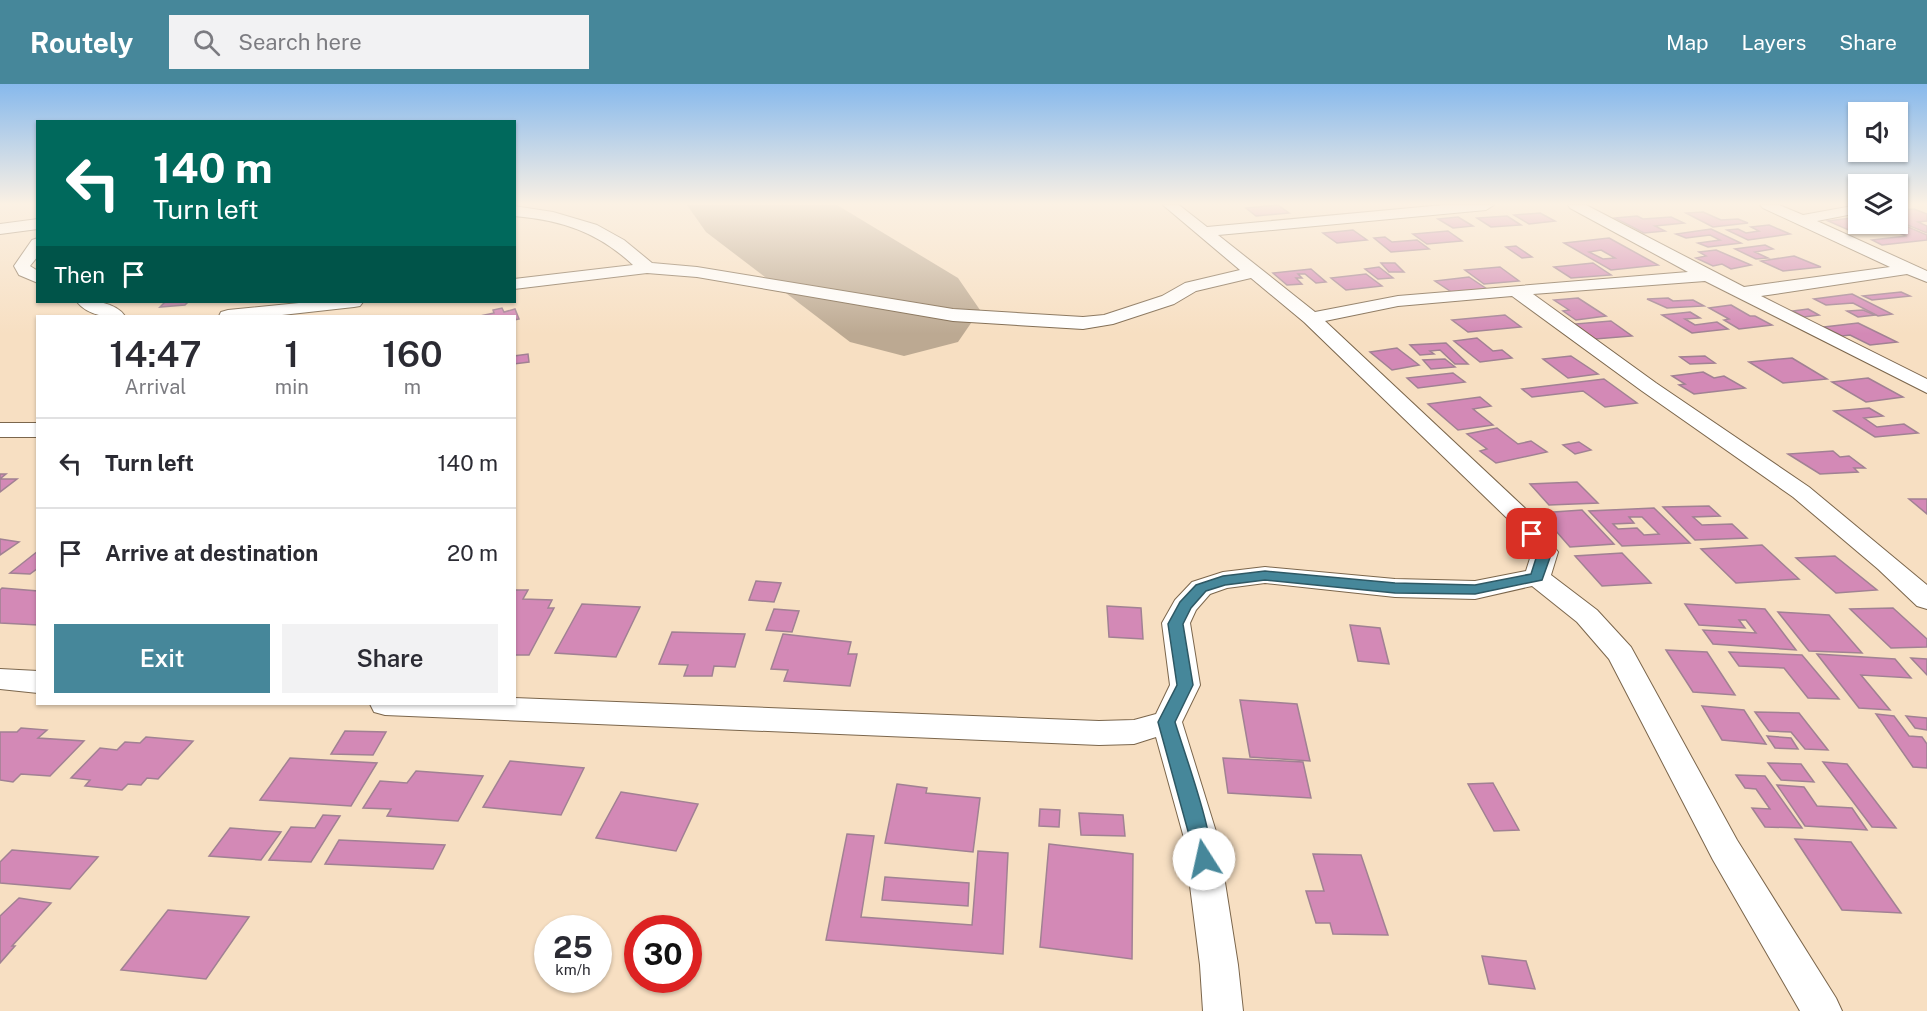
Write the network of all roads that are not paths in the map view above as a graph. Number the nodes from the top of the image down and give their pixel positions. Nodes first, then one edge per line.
1 (34, 248) edge
2 (624, 248) edge
3 (1223, 248) edge
4 (1657, 248) edge
5 (1863, 248) edge
6 (647, 268) junction
7 (1909, 269) junction
8 (1250, 272) junction
9 (1708, 276) junction
10 (36, 277) edge
11 (1927, 277) edge
12 (516, 284) edge
13 (1516, 290) junction
14 (1743, 293) junction
15 (88, 303) edge
16 (345, 303) edge
17 (114, 315) edge
18 (237, 315) edge
19 (1311, 318) junction
20 (1927, 387) edge
21 (0, 430) edge
22 (36, 430) edge
23 (1537, 577) junction
24 (1927, 600) edge
25 (0, 679) edge
26 (36, 682) edge
27 (410, 705) edge
28 (1167, 722) junction
29 (1223, 1011) edge
30 (1822, 1011) edge

1 - 10 street
2 - 6 street
3 - 8 street
4 - 9 street
5 - 7 street
6 - 8 street
6 - 12 street
7 - 11 street
7 - 14 street
8 - 19 street
9 - 13 street
9 - 14 street
13 - 19 street
13 - 24 street
14 - 20 street
15 - 17 street
16 - 18 street
19 - 23 street
21 - 22 street
23 - 28 street
23 - 30 street
25 - 26 street
27 - 28 street
28 - 29 street

